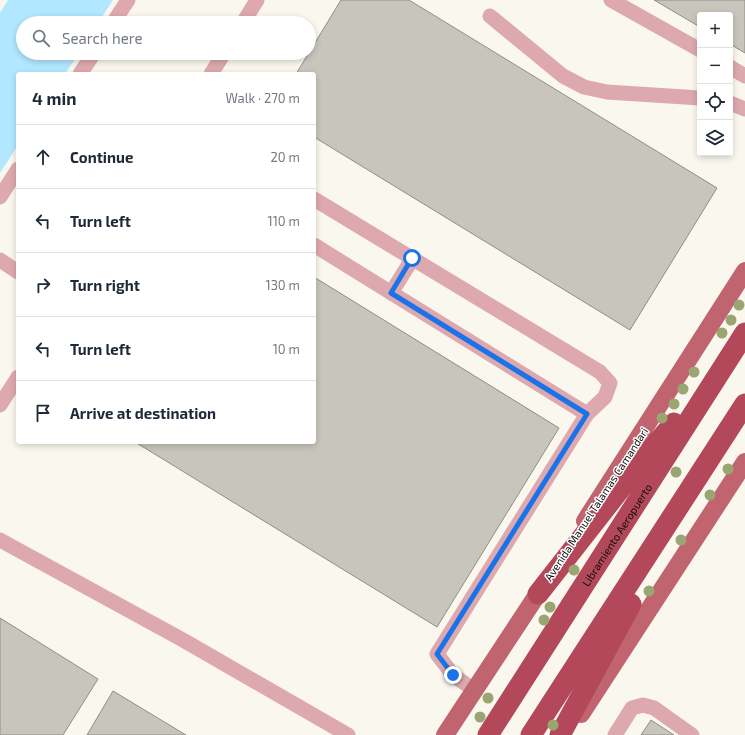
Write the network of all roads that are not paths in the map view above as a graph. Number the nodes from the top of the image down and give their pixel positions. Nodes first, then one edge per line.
1 (128, 0) edge
2 (257, 0) edge
3 (611, 0) edge
4 (118, 16) edge
5 (247, 16) edge
6 (490, 16) dead end
7 (697, 48) edge
8 (89, 60) edge
9 (220, 60) edge
10 (733, 69) edge
11 (81, 72) edge
12 (212, 72) edge
13 (745, 76) edge
14 (697, 98) edge
15 (733, 104) edge
16 (745, 109) edge
17 (16, 173) edge
18 (0, 197) edge
19 (316, 200) edge
20 (316, 246) edge
21 (412, 258) junction
22 (0, 260) edge
23 (16, 271) edge
24 (745, 271) edge
25 (391, 293) junction
26 (745, 333) edge
27 (16, 382) edge
28 (711, 385) junction
29 (8, 400) edge
30 (745, 404) edge
31 (587, 414) junction
32 (745, 462) edge
33 (679, 506) junction
34 (0, 540) edge
35 (538, 594) junction
36 (474, 690) junction
37 (348, 735) edge
38 (445, 735) edge
39 (488, 735) edge
40 (531, 735) edge
41 (560, 735) edge
42 (568, 735) edge
43 (615, 735) edge
44 (692, 735) edge

1 - 4 street
2 - 5 street
3 - 7 street
6 - 14 street
8 - 11 street
9 - 12 street
10 - 13 street
15 - 16 street
17 - 18 street
19 - 21 street
20 - 25 street
21 - 25 street
21 - 31 street
22 - 23 street
24 - 35 main road, Avenida Manuel Talamas Camandari
25 - 31 street
26 - 28 highway, Libramiento Aeropuerto
27 - 29 street
28 - 35 highway
28 - 39 highway, Libramiento Aeropuerto
30 - 33 highway
31 - 36 street
32 - 42 main road
33 - 40 highway
33 - 41 highway
34 - 37 street
35 - 36 main road, Avenida Manuel Talamas Camandari
36 - 38 main road, Avenida Manuel Talamas Camandari
43 - 44 street

